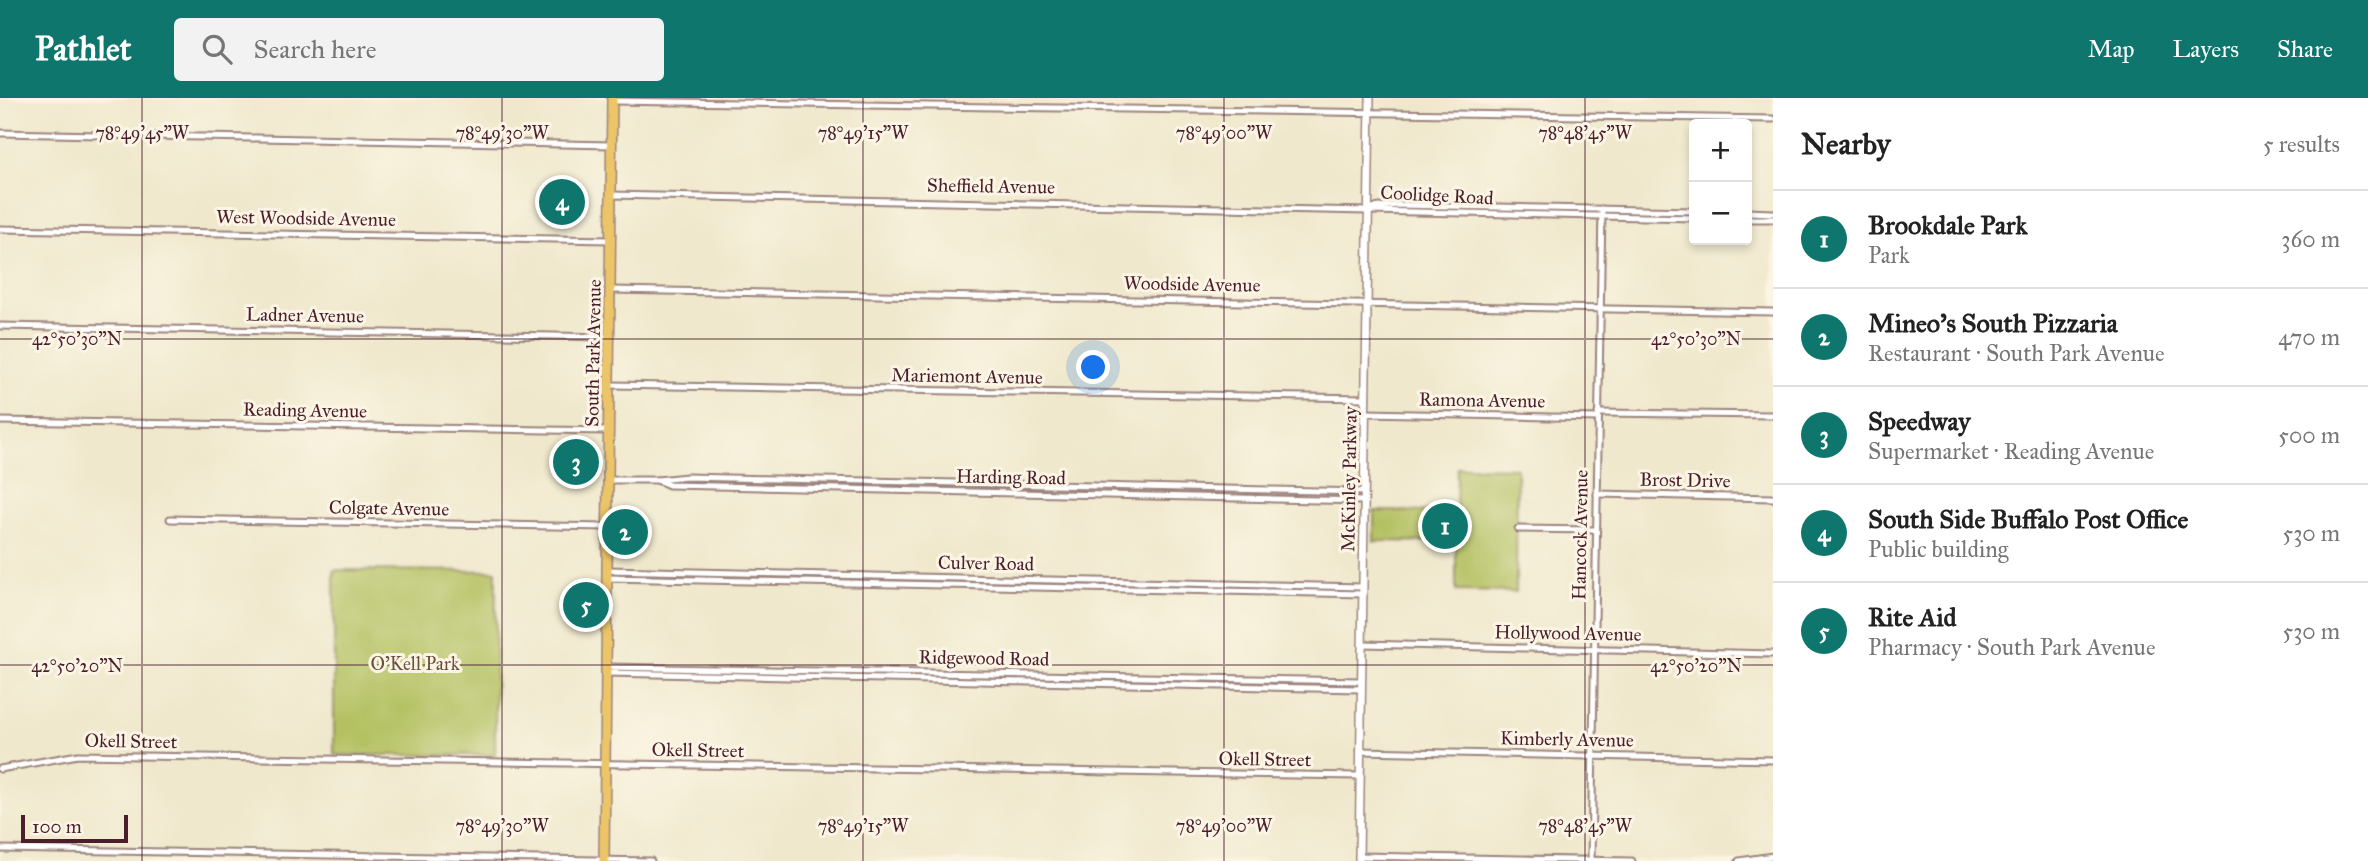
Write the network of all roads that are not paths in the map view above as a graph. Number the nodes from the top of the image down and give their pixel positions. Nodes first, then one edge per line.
1 (897, 98) edge
2 (1370, 98) edge
3 (612, 99) edge
4 (896, 106) junction
5 (1370, 113) junction
6 (1773, 119) edge
7 (0, 133) edge
8 (612, 145) junction
9 (611, 195) junction
10 (1370, 209) junction
11 (1752, 212) edge
12 (1602, 213) junction
13 (1773, 213) edge
14 (1689, 214) edge
15 (1752, 219) edge
16 (1773, 219) edge
17 (0, 229) edge
18 (611, 240) junction
19 (611, 290) junction
20 (1368, 303) junction
21 (1600, 309) junction
22 (1773, 312) edge
23 (0, 326) edge
24 (610, 337) junction
25 (610, 385) junction
26 (1366, 398) junction
27 (1366, 413) junction
28 (1598, 415) junction
29 (1773, 415) edge
30 (0, 421) edge
31 (609, 431) junction
32 (786, 479) junction
33 (608, 480) junction
34 (657, 480) junction
35 (868, 480) junction
36 (947, 482) junction
37 (1028, 484) junction
38 (1110, 486) junction
39 (786, 488) junction
40 (1189, 488) junction
41 (1268, 489) junction
42 (868, 490) junction
43 (946, 491) junction
44 (1364, 492) junction
45 (1027, 493) junction
46 (1597, 494) junction
47 (1109, 495) junction
48 (1189, 496) junction
49 (1268, 498) junction
50 (1773, 498) edge
51 (1364, 501) junction
52 (170, 519) dead end
53 (608, 527) junction
54 (1518, 529) dead end
55 (1596, 530) junction
56 (607, 574) junction
57 (1363, 591) junction
58 (1362, 644) junction
59 (1594, 649) junction
60 (1773, 654) edge
61 (607, 670) junction
62 (931, 673) junction
63 (829, 675) junction
64 (1032, 675) junction
65 (1138, 677) junction
66 (1241, 679) junction
67 (931, 680) junction
68 (1032, 682) junction
69 (1137, 685) junction
70 (1361, 685) junction
71 (1240, 687) junction
72 (1360, 751) junction
73 (1593, 755) junction
74 (1773, 760) edge
75 (605, 765) junction
76 (0, 769) edge
77 (1360, 776) junction
78 (0, 849) edge
79 (309, 854) junction
80 (1773, 856) edge
81 (1359, 859) edge
82 (309, 861) edge
83 (604, 861) edge
84 (651, 861) edge
85 (1591, 861) edge
86 (1632, 861) edge
87 (1739, 861) edge

1 - 4 street
2 - 5 street, McKinley Parkway
3 - 4 street
3 - 8 main road, South Park Avenue
4 - 5 street
5 - 6 street
5 - 10 street, McKinley Parkway
7 - 8 street
8 - 9 main road, South Park Avenue
9 - 10 street, Sheffield Avenue
9 - 18 main road, South Park Avenue
10 - 12 street, Coolidge Road
10 - 20 street, McKinley Parkway
11 - 13 street
12 - 14 street, Coolidge Road
12 - 21 street, Hancock Avenue
15 - 16 street
17 - 18 street, West Woodside Avenue
18 - 19 main road, South Park Avenue
19 - 20 street, Woodside Avenue
19 - 24 main road, South Park Avenue
20 - 21 street, Woodside Avenue
20 - 26 street, McKinley Parkway
21 - 22 street, Woodside Avenue
21 - 28 street, Hancock Avenue
23 - 24 street, Ladner Avenue
24 - 25 main road, South Park Avenue
25 - 26 street, Mariemont Avenue
25 - 31 main road, South Park Avenue
26 - 27 street, McKinley Parkway
27 - 28 street, Ramona Avenue
27 - 44 street, McKinley Parkway
28 - 29 street, Ramona Avenue
28 - 46 street, Hancock Avenue
30 - 31 street, Reading Avenue
31 - 33 main road, South Park Avenue
32 - 34 street, Harding Road
32 - 35 street, Harding Road
32 - 39 street
33 - 34 street, Harding Road
33 - 53 main road, South Park Avenue
34 - 39 street, Harding Road
35 - 36 street, Harding Road
35 - 42 street
36 - 37 street, Harding Road
36 - 43 street
37 - 38 street, Harding Road
37 - 45 street
38 - 40 street, Harding Road
38 - 47 street
39 - 42 street, Harding Road
40 - 41 street, Harding Road
40 - 48 street
41 - 44 street, Harding Road
41 - 49 street
42 - 43 street, Harding Road
43 - 45 street, Harding Road
44 - 51 street, McKinley Parkway
45 - 47 street, Harding Road
46 - 50 street, Brost Drive
46 - 55 street, Hancock Avenue
47 - 48 street, Harding Road
48 - 49 street, Harding Road
49 - 51 street, Harding Road
51 - 57 street, McKinley Parkway
52 - 53 street, Colgate Avenue
53 - 56 main road, South Park Avenue
54 - 55 street
55 - 59 street, Hancock Avenue
56 - 57 street, Culver Road
56 - 61 main road, South Park Avenue
57 - 58 street, McKinley Parkway
58 - 59 street, Hollywood Avenue
58 - 70 street, McKinley Parkway
59 - 60 street, Hollywood Avenue
59 - 73 street, Hancock Avenue
61 - 63 street, Ridgewood Road
61 - 75 main road, South Park Avenue
62 - 63 street, Ridgewood Road
62 - 64 street, Ridgewood Road
62 - 67 street
63 - 67 street, Ridgewood Road
64 - 65 street, Ridgewood Road
64 - 68 street
65 - 66 street, Ridgewood Road
65 - 69 street
66 - 70 street, Ridgewood Road
66 - 71 street
67 - 68 street, Ridgewood Road
68 - 69 street, Ridgewood Road
69 - 71 street, Ridgewood Road
70 - 71 street, Ridgewood Road
70 - 72 street, McKinley Parkway
72 - 73 street, Kimberly Avenue
72 - 77 street, McKinley Parkway
73 - 74 street, Kimberly Avenue
73 - 85 street, Hancock Avenue
75 - 76 street, Okell Street
75 - 77 street, Okell Street
75 - 83 main road, South Park Avenue
77 - 81 street, McKinley Parkway
78 - 79 street
79 - 82 street
79 - 83 street
80 - 87 street
81 - 85 street
83 - 84 street
85 - 86 street

